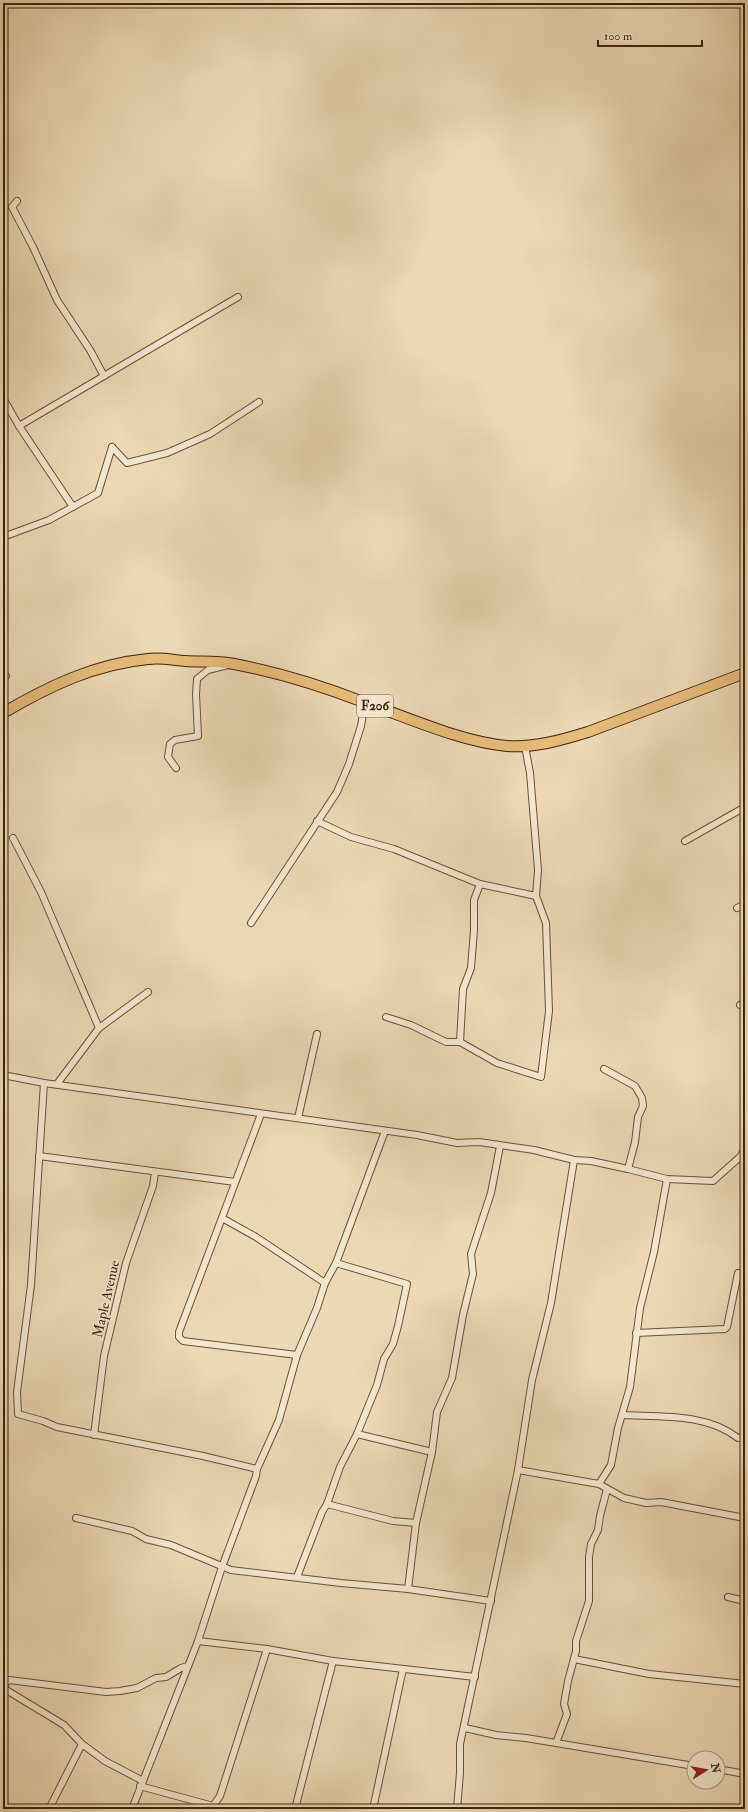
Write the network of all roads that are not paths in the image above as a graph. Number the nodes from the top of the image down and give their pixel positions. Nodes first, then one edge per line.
1 (17, 201) dead end
2 (238, 297) dead end
3 (104, 376) junction
4 (3, 398) edge
5 (259, 402) dead end
6 (19, 426) junction
7 (73, 507) junction
8 (3, 537) edge
9 (233, 664) junction
10 (744, 676) edge
11 (365, 702) junction
12 (3, 713) edge
13 (525, 746) junction
14 (176, 768) dead end
15 (745, 807) edge
16 (317, 821) junction
17 (13, 838) dead end
18 (685, 841) dead end
19 (480, 884) junction
20 (536, 896) junction
21 (745, 904) edge
22 (737, 908) dead end
23 (251, 923) dead end
24 (148, 992) dead end
25 (386, 1018) dead end
26 (99, 1028) junction
27 (316, 1034) dead end
28 (460, 1042) junction
29 (604, 1070) dead end
30 (3, 1075) edge
31 (44, 1083) junction
32 (57, 1084) junction
33 (261, 1114) junction
34 (298, 1118) junction
35 (385, 1131) junction
36 (500, 1146) junction
37 (745, 1150) edge
38 (39, 1156) junction
39 (574, 1160) junction
40 (628, 1169) junction
41 (155, 1172) junction
42 (667, 1179) junction
43 (235, 1182) junction
44 (222, 1218) junction
45 (336, 1263) junction
46 (738, 1273) dead end
47 (325, 1283) junction
48 (636, 1333) junction
49 (297, 1355) junction
50 (622, 1414) junction
51 (357, 1434) junction
52 (94, 1435) junction
53 (745, 1437) edge
54 (432, 1452) junction
55 (257, 1469) junction
56 (518, 1470) junction
57 (599, 1484) junction
58 (607, 1489) junction
59 (327, 1504) junction
60 (76, 1518) dead end
61 (745, 1518) edge
62 (416, 1523) junction
63 (222, 1567) junction
64 (298, 1577) junction
65 (408, 1589) junction
66 (728, 1597) dead end
67 (491, 1601) junction
68 (745, 1601) edge
69 (198, 1642) junction
70 (267, 1649) junction
71 (574, 1659) junction
72 (334, 1661) junction
73 (188, 1666) junction
74 (403, 1669) junction
75 (475, 1677) junction
76 (744, 1683) edge
77 (3, 1687) edge
78 (464, 1728) junction
79 (556, 1743) junction
80 (82, 1744) junction
81 (686, 1765) edge
82 (726, 1770) edge
83 (745, 1774) edge
84 (142, 1784) junction
85 (212, 1808) edge
86 (49, 1809) edge
87 (132, 1809) edge
88 (295, 1809) edge
89 (373, 1809) edge
90 (459, 1809) edge

1 - 3 street
2 - 3 street
3 - 6 street
4 - 6 street
5 - 7 street
6 - 7 street
7 - 8 street
9 - 11 main road, F206
9 - 12 main road, F206
9 - 14 street
10 - 13 main road, F206
11 - 13 main road, F206
11 - 16 street
13 - 20 street
15 - 18 street
16 - 19 street
16 - 23 street
17 - 26 street
19 - 20 street
19 - 28 street
20 - 28 street
21 - 22 street
24 - 26 street
25 - 28 street
26 - 32 street
27 - 34 street
29 - 40 street
30 - 31 street
31 - 32 street
31 - 38 street
32 - 33 street
33 - 34 street
33 - 43 street
34 - 35 street
35 - 36 street
35 - 45 street
36 - 39 street
36 - 54 street
37 - 42 street
38 - 41 street
38 - 52 street
39 - 40 street
39 - 56 street
40 - 42 street
41 - 43 street
41 - 52 street, Maple Avenue
42 - 48 street
43 - 44 street
44 - 47 street
44 - 49 street
45 - 47 street
45 - 51 street
46 - 48 street
47 - 49 street
48 - 50 street
49 - 55 street
50 - 53 street
50 - 57 street
51 - 54 street
51 - 59 street
52 - 55 street
54 - 62 street
55 - 63 street
56 - 57 street
56 - 67 street
57 - 58 street
58 - 61 street
58 - 71 street
59 - 62 street
59 - 64 street
60 - 63 street
62 - 65 street
63 - 64 street
63 - 69 street
64 - 65 street
65 - 67 street
66 - 68 street
67 - 75 street
69 - 70 street
69 - 73 street
70 - 72 street
70 - 85 street
71 - 76 street
71 - 79 street
72 - 74 street
72 - 88 street
73 - 77 street
73 - 84 street
74 - 75 street
74 - 89 street
75 - 78 street
77 - 80 street
78 - 79 street
78 - 90 street
79 - 81 street
80 - 84 street
80 - 86 street
82 - 83 street
84 - 85 street
84 - 87 street

